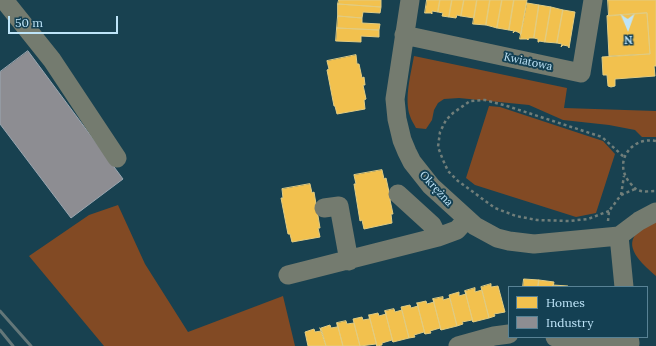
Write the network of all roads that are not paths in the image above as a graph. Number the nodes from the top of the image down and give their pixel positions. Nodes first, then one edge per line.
1 (4, 0) edge
2 (410, 0) edge
3 (593, 0) edge
4 (404, 35) junction
5 (117, 158) dead end
6 (398, 194) dead end
7 (324, 208) dead end
8 (656, 212) edge
9 (466, 220) junction
10 (613, 231) junction
11 (438, 237) junction
12 (350, 261) junction
13 (288, 275) dead end
14 (624, 286) edge
15 (508, 334) edge
16 (567, 338) edge
17 (630, 338) edge
18 (458, 346) edge

1 - 5 street
2 - 4 street, Okrężna
3 - 4 street, Kwiatowa
4 - 9 street, Okrężna
6 - 11 street
7 - 12 street
8 - 10 street
9 - 10 street, Okrężna
9 - 11 street
10 - 14 street
11 - 12 street
12 - 13 street
15 - 18 street
16 - 17 street

